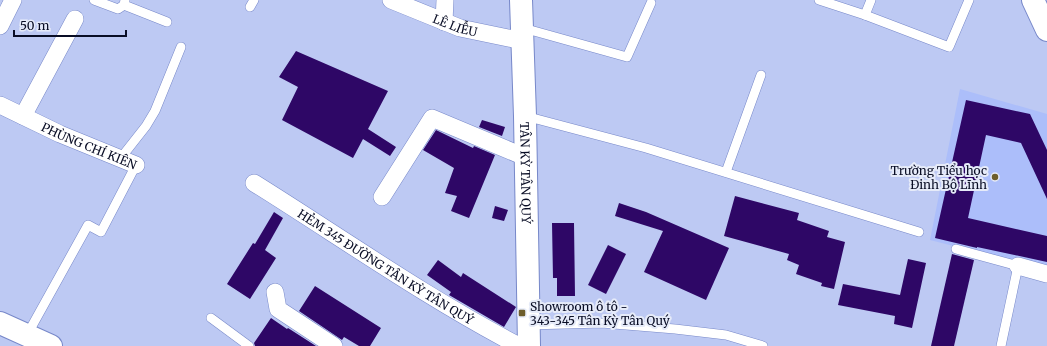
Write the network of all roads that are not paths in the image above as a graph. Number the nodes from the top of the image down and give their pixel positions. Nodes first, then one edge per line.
1 (13, 0) edge
2 (94, 0) edge
3 (391, 0) edge
4 (445, 0) edge
5 (522, 0) edge
6 (819, 0) edge
7 (871, 0) edge
8 (969, 0) edge
9 (1033, 0) edge
10 (125, 2) edge
11 (652, 3) dead end
12 (865, 15) junction
13 (76, 19) dead end
14 (167, 22) dead end
15 (444, 22) junction
16 (0, 26) edge
17 (1047, 30) edge
18 (523, 35) junction
19 (182, 47) dead end
20 (761, 75) dead end
21 (0, 105) edge
22 (23, 116) junction
23 (525, 116) junction
24 (525, 157) junction
25 (128, 162) junction
26 (726, 172) junction
27 (254, 183) dead end
28 (382, 197) dead end
29 (919, 232) dead end
30 (956, 249) dead end
31 (1018, 266) junction
32 (1047, 274) edge
33 (275, 292) dead end
34 (211, 318) dead end
35 (0, 323) edge
36 (27, 335) junction
37 (528, 336) edge
38 (51, 346) edge
39 (249, 346) edge
40 (334, 346) edge
41 (519, 346) edge
42 (763, 346) edge
43 (1001, 346) edge

1 - 16 street
2 - 10 lane
3 - 15 street, LÊ LIỄU
4 - 15 street
5 - 18 main road, TÂN KỲ TÂN QUÝ
6 - 12 lane
7 - 12 lane
8 - 12 lane
9 - 17 main road
10 - 14 lane
11 - 18 lane
13 - 22 street
15 - 18 street, LÊ LIỄU
18 - 23 main road, TÂN KỲ TÂN QUÝ
19 - 25 lane
20 - 26 lane
21 - 22 street, PHÙNG CHÍ KIÊN
22 - 25 street, PHÙNG CHÍ KIÊN
23 - 24 main road, TÂN KỲ TÂN QUÝ
23 - 26 lane
24 - 28 street
24 - 37 main road, TÂN KỲ TÂN QUÝ
25 - 36 lane, PHÙNG CHÍ KIÊN
26 - 29 lane
27 - 41 street, HẺM 345 ĐƯỜNG TÂN KỲ TÂN QUÝ
30 - 31 lane
31 - 32 street
31 - 43 lane
33 - 40 street
34 - 39 lane
35 - 36 main road
36 - 38 main road
37 - 42 lane

